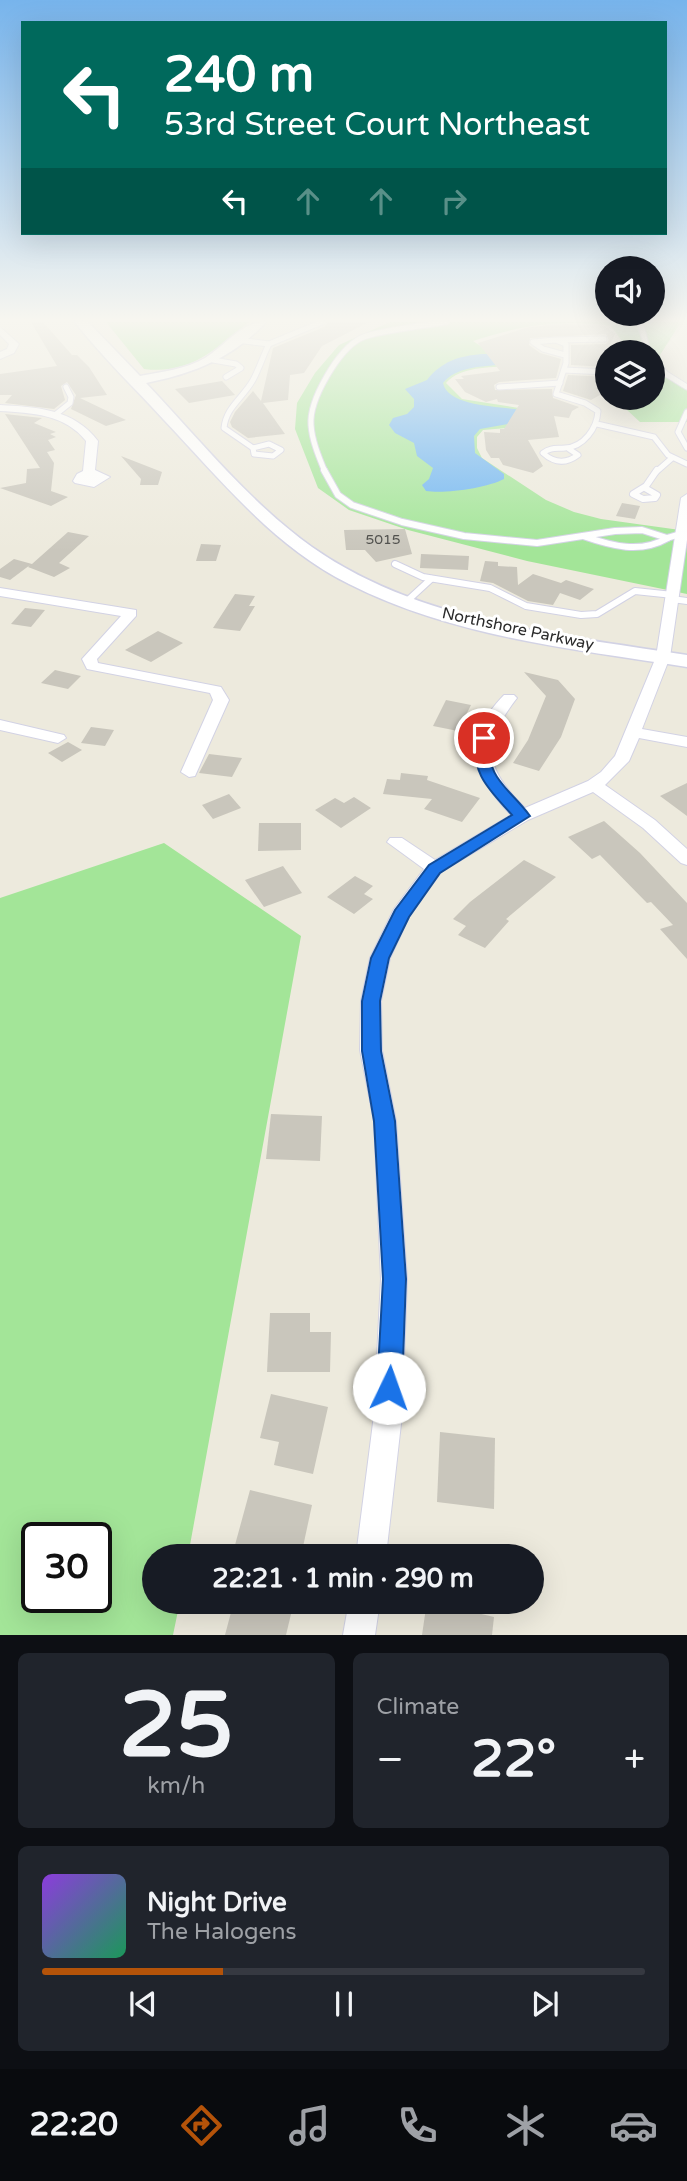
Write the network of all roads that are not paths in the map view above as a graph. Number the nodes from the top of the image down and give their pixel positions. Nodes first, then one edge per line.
1 (72, 398) edge
2 (153, 398) edge
3 (239, 398) edge
4 (317, 398) edge
5 (569, 398) edge
6 (0, 408) edge
7 (687, 412) edge
8 (55, 415) junction
9 (597, 424) junction
10 (253, 448) dead end
11 (687, 448) edge
12 (569, 449) junction
13 (672, 458) junction
14 (687, 464) edge
15 (89, 473) dead end
16 (645, 488) dead end
17 (687, 498) edge
18 (678, 535) edge
19 (581, 536) junction
20 (395, 564) dead end
21 (431, 579) junction
22 (0, 592) edge
23 (672, 597) junction
24 (687, 601) edge
25 (406, 602) junction
26 (663, 657) junction
27 (687, 661) edge
28 (509, 698) dead end
29 (0, 724) edge
30 (633, 732) junction
31 (58, 738) dead end
32 (687, 742) edge
33 (189, 772) dead end
34 (594, 785) junction
35 (512, 822) junction
36 (396, 842) dead end
37 (687, 859) edge
38 (435, 869) junction
39 (372, 1544) edge
40 (363, 1614) edge
41 (359, 1635) edge

1 - 8 lane
2 - 25 street, Northshore Parkway
3 - 10 lane
4 - 19 lane
5 - 9 lane
6 - 8 street
7 - 11 lane
8 - 15 street
9 - 12 lane
9 - 13 lane
12 - 12 lane
13 - 14 lane
13 - 16 lane
17 - 18 street
18 - 19 lane
18 - 19 lane
18 - 23 street
20 - 21 lane
21 - 23 lane
21 - 25 lane
22 - 33 street
23 - 24 lane
23 - 26 street
25 - 26 street, Northshore Parkway
26 - 27 street, Northshore Parkway
26 - 30 street
28 - 35 street
29 - 31 street
30 - 32 street
30 - 34 street
34 - 35 street
34 - 37 street
35 - 38 street
36 - 38 street
38 - 39 street
40 - 41 street

